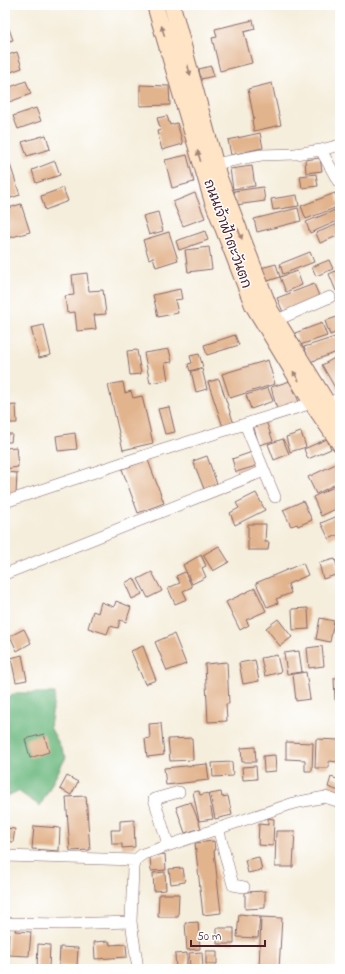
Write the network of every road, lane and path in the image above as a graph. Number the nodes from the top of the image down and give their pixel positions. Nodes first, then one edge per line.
1 (155, 5) edge
2 (172, 5) edge
3 (340, 145) edge
4 (321, 150) junction
5 (215, 164) junction
6 (340, 182) edge
7 (330, 297) dead end
8 (276, 320) junction
9 (327, 402) edge
10 (245, 424) junction
11 (340, 424) edge
12 (340, 444) edge
13 (264, 471) junction
14 (275, 497) dead end
15 (5, 502) edge
16 (5, 574) edge
17 (179, 792) dead end
18 (340, 802) edge
19 (218, 828) junction
20 (168, 844) junction
21 (5, 856) edge
22 (135, 860) junction
23 (244, 888) dead end
24 (130, 922) junction
25 (5, 923) edge
26 (138, 969) edge

9 -> 1 main road, ถนนเจ้าฟ้าตะวันตก
2 -> 5 main road, ถนนเจ้าฟ้าตะวันตก
3 - 4 street
4 - 5 street
4 - 6 street
5 -> 8 main road, ถนนเจ้าฟ้าตะวันตก
7 - 8 street
8 - 9 main road, ถนนเจ้าฟ้าตะวันตก
9 - 10 street
9 - 11 main road, ถนนเจ้าฟ้าตะวันตก
9 - 12 main road, ถนนเจ้าฟ้าตะวันตก
10 - 13 street
10 - 15 street
13 - 14 street
13 - 16 street
17 - 20 street
18 - 19 street
19 - 20 street
19 - 23 street
20 - 22 street
21 - 22 street
22 - 24 street
24 - 25 street
24 - 26 street

